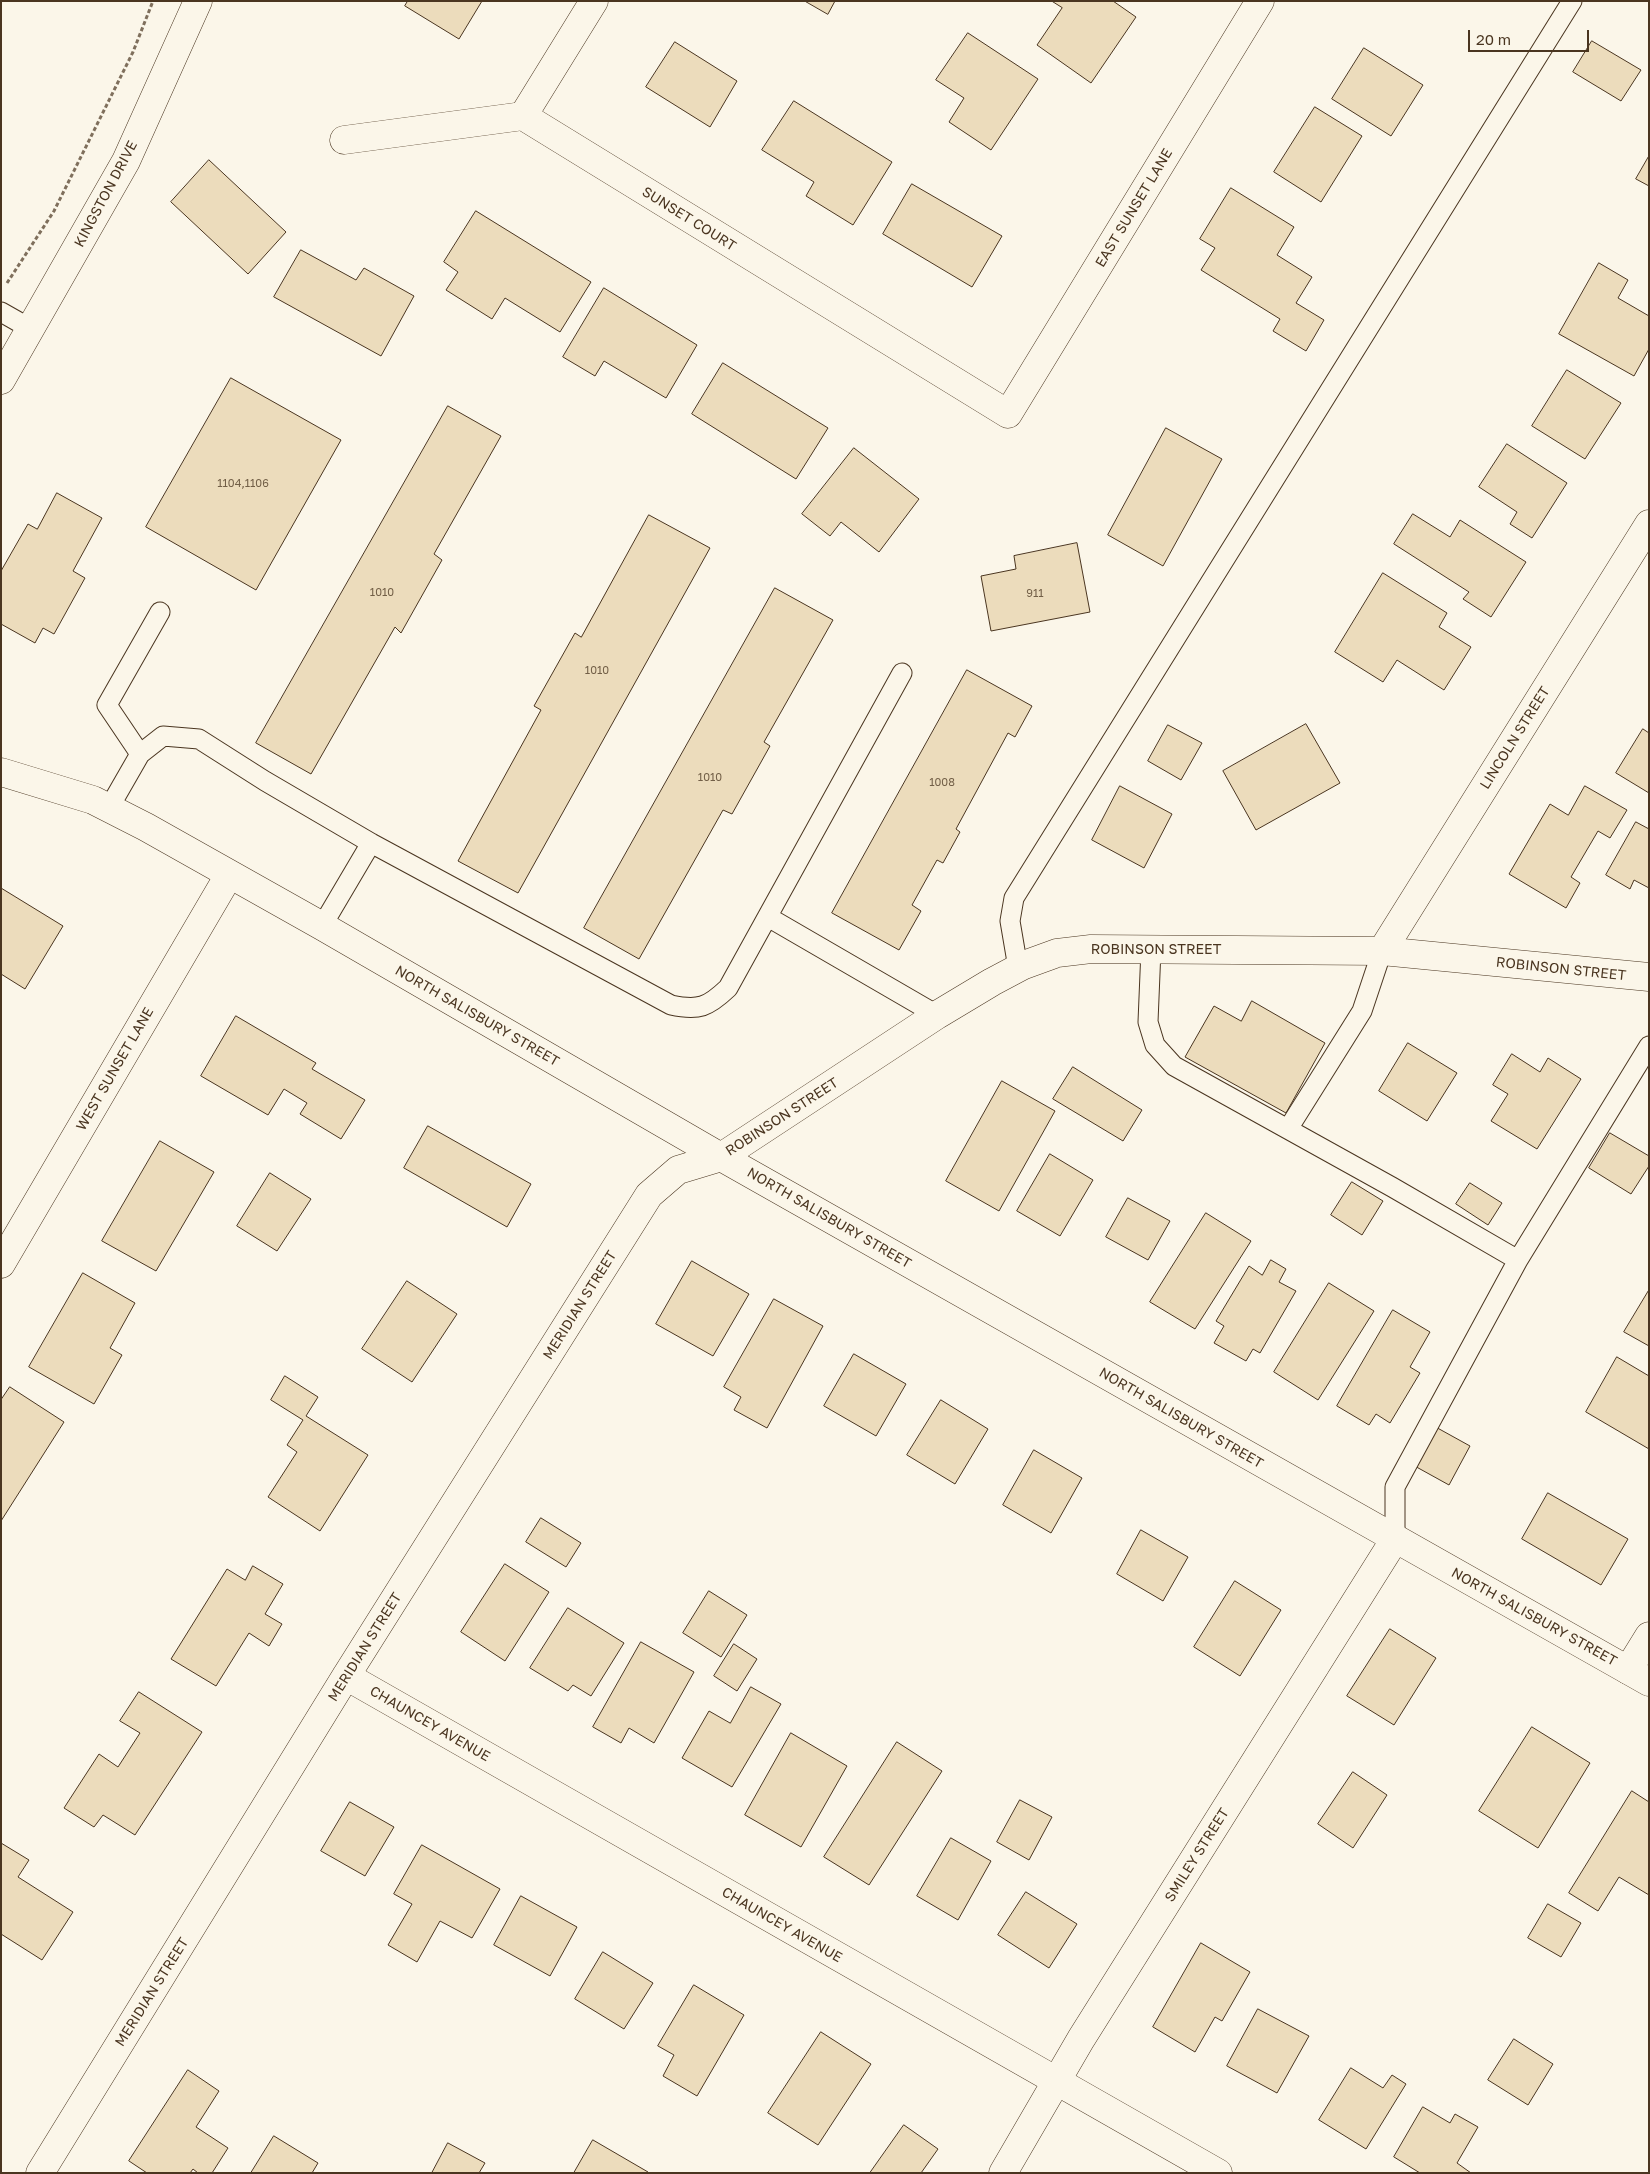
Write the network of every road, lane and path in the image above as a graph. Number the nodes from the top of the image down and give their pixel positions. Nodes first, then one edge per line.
1 (153, 1) edge
2 (198, 1) edge
3 (594, 1) edge
4 (1260, 1) edge
5 (1572, 1) edge
6 (523, 116) junction
7 (344, 140) dead end
8 (6, 284) dead end
9 (1, 312) edge
10 (31, 329) junction
11 (1, 380) edge
12 (1008, 414) joint
13 (1649, 524) edge
14 (160, 612) dead end
15 (902, 672) dead end
16 (140, 754) junction
17 (1, 772) edge
18 (109, 808) junction
19 (371, 843) junction
20 (229, 875) junction
21 (768, 917) junction
22 (322, 926) junction
23 (1151, 949) junction
24 (1382, 951) junction
25 (1018, 968) junction
26 (1649, 977) edge
27 (938, 1015) junction
28 (1649, 1046) edge
29 (1288, 1129) junction
30 (721, 1157) junction
31 (1518, 1260) junction
32 (1, 1264) edge
33 (1395, 1539) junction
34 (1649, 1636) edge
35 (346, 1676) junction
36 (1638, 1676) edge
37 (1055, 2082) junction
38 (40, 2173) edge
39 (1003, 2173) edge
40 (1218, 2173) edge

1 - 8 path
2 - 10 street, KINGSTON DRIVE
3 - 6 street
4 - 12 street, EAST SUNSET LANE
5 - 25 lane
6 - 7 street
6 - 12 street, SUNSET COURT
9 - 10 lane
10 - 11 street, KINGSTON DRIVE
13 - 24 street, LINCOLN STREET
14 - 16 lane
15 - 21 lane
16 - 18 lane
16 - 19 lane
17 - 18 street, NORTH SALISBURY STREET
18 - 20 street, NORTH SALISBURY STREET
19 - 21 lane
19 - 22 lane
20 - 22 street, NORTH SALISBURY STREET
20 - 32 street, WEST SUNSET LANE
21 - 27 lane
22 - 30 street, NORTH SALISBURY STREET
23 - 24 street, ROBINSON STREET
23 - 25 street, ROBINSON STREET
23 - 29 lane
24 - 26 street, ROBINSON STREET
24 - 29 lane
25 - 27 street, ROBINSON STREET
27 - 30 street, ROBINSON STREET
28 - 31 lane
29 - 31 lane
30 - 33 street, NORTH SALISBURY STREET
30 - 35 street, MERIDIAN STREET
31 - 33 lane
33 - 36 street, NORTH SALISBURY STREET
33 - 37 street, SMILEY STREET
34 - 36 street
35 - 37 street, CHAUNCEY AVENUE
35 - 38 street, MERIDIAN STREET
37 - 39 street, SMILEY STREET
37 - 40 street, CHAUNCEY AVENUE

